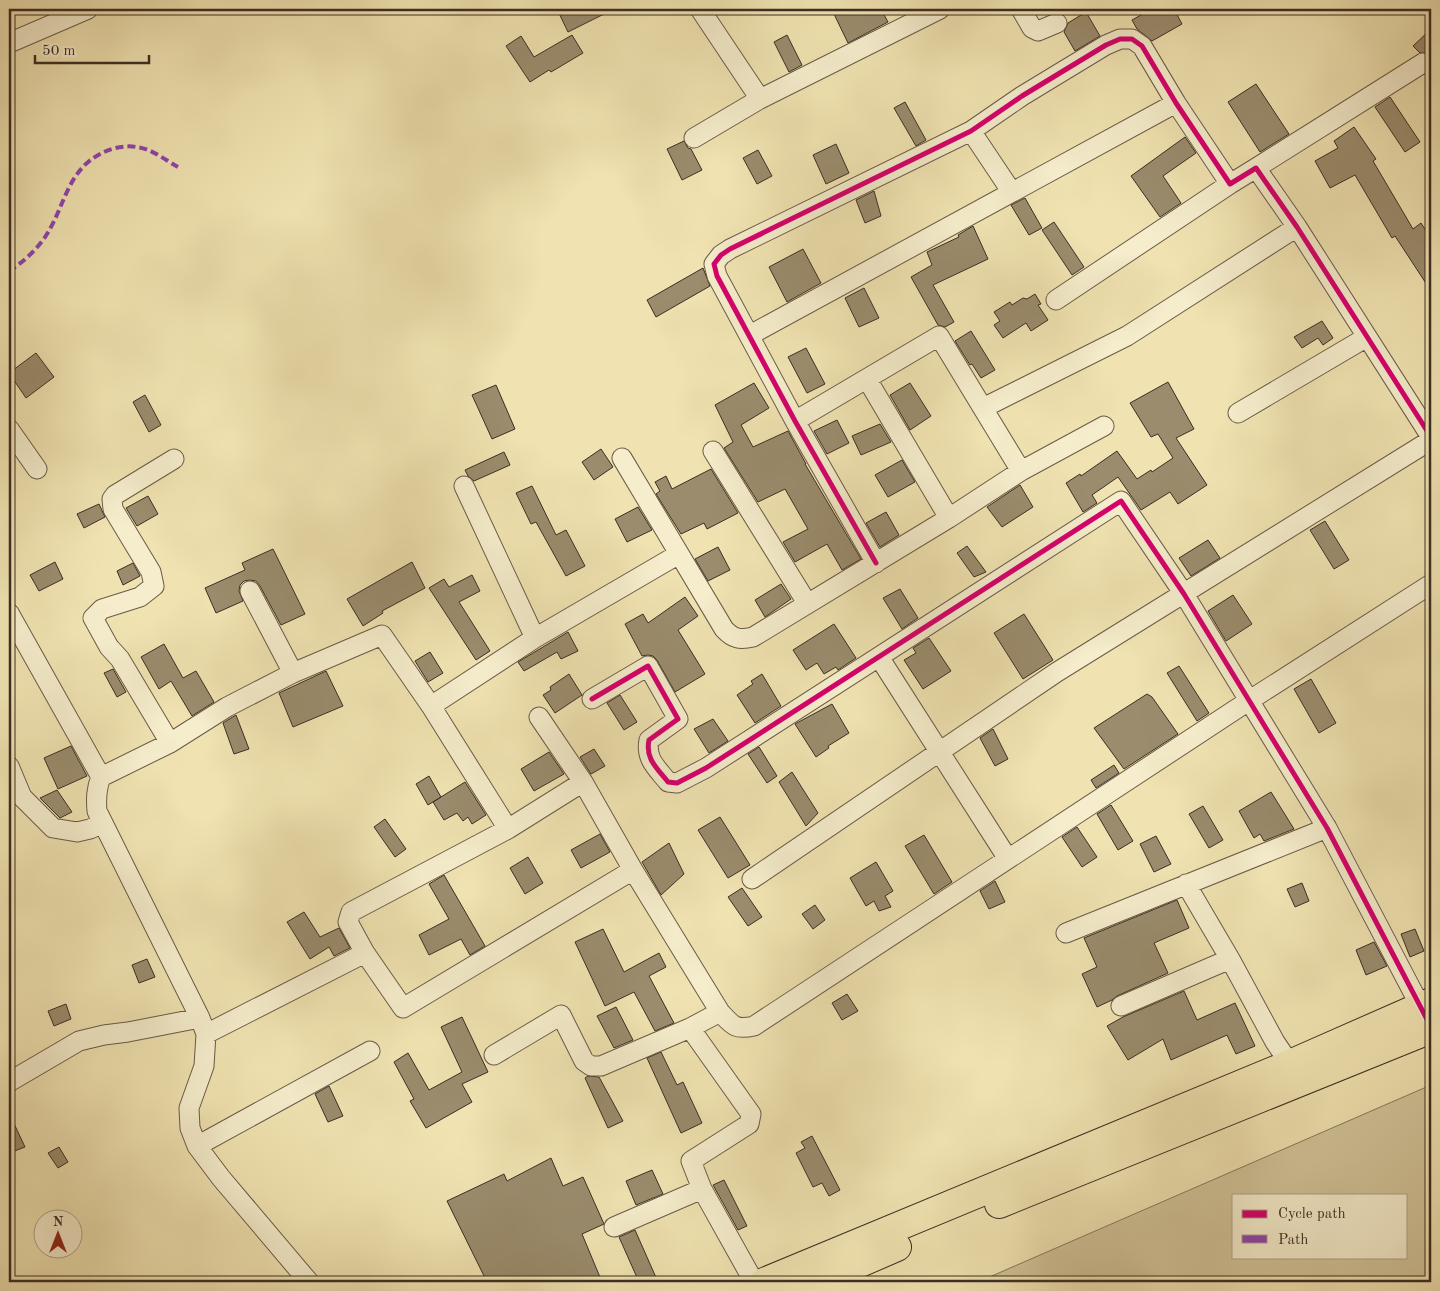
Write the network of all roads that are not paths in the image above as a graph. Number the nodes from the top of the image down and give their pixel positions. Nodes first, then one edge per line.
1 (88, 9) edge
2 (700, 9) edge
3 (940, 9) edge
4 (1021, 9) edge
5 (1057, 23) dead end
6 (9, 43) edge
7 (1423, 63) dead end
8 (760, 99) junction
9 (1176, 103) junction
10 (971, 131) junction
11 (694, 138) dead end
12 (1256, 168) junction
13 (1230, 184) junction
14 (1011, 192) junction
15 (1296, 227) junction
16 (1056, 300) dead end
17 (750, 336) junction
18 (1367, 337) junction
19 (867, 379) junction
20 (983, 408) junction
21 (1238, 413) dead end
22 (795, 421) junction
23 (1104, 426) dead end
24 (9, 429) edge
25 (1431, 438) edge
26 (714, 451) dead end
27 (622, 458) dead end
28 (174, 459) dead end
29 (37, 469) dead end
30 (1021, 471) junction
31 (464, 486) dead end
32 (949, 518) junction
33 (679, 554) junction
34 (876, 563) junction
35 (1431, 584) edge
36 (250, 592) dead end
37 (1184, 594) junction
38 (807, 603) junction
39 (11, 624) edge
40 (535, 638) junction
41 (879, 657) junction
42 (293, 673) junction
43 (592, 699) dead end
44 (1250, 700) junction
45 (431, 706) junction
46 (540, 717) dead end
47 (170, 742) junction
48 (939, 752) junction
49 (9, 766) edge
50 (101, 777) junction
51 (583, 782) junction
52 (15, 801) edge
53 (103, 823) junction
54 (1327, 828) junction
55 (508, 829) junction
56 (1008, 859) junction
57 (633, 870) junction
58 (752, 880) dead end
59 (1186, 884) junction
60 (1066, 933) dead end
61 (365, 953) junction
62 (1230, 959) junction
63 (1121, 1006) dead end
64 (720, 1012) junction
65 (1429, 1016) edge
66 (203, 1026) junction
67 (690, 1028) junction
68 (370, 1051) dead end
69 (494, 1055) dead end
70 (1290, 1064) junction
71 (9, 1082) edge
72 (197, 1146) junction
73 (702, 1189) junction
74 (614, 1227) dead end
75 (309, 1282) edge
76 (754, 1282) edge
77 (764, 1282) edge
78 (816, 1282) edge

1 - 6 street
2 - 8 street
3 - 8 street
4 - 5 street
7 - 12 street
8 - 11 street
9 - 10 street
9 - 13 street
9 - 14 street
10 - 14 street
10 - 17 street
12 - 13 street
12 - 15 street
13 - 16 street
14 - 17 street
15 - 18 street
15 - 20 street
17 - 22 street
18 - 21 street
18 - 25 street
19 - 20 street
19 - 22 street
19 - 32 street
20 - 30 street
22 - 34 street
23 - 30 street
24 - 29 street
25 - 37 street
26 - 38 street
27 - 33 street
28 - 47 street
30 - 32 street
31 - 40 street
32 - 34 street
33 - 38 street
33 - 40 street
34 - 38 street
35 - 44 street
36 - 42 street
37 - 41 street
37 - 44 street
37 - 48 street
39 - 50 street
40 - 45 street
41 - 43 street
41 - 48 street
42 - 45 street
42 - 47 street
44 - 54 street
44 - 56 street
45 - 55 street
46 - 51 street
47 - 50 street
48 - 56 street
48 - 58 street
49 - 52 street
50 - 53 street
51 - 55 street
51 - 57 street
52 - 53 street
53 - 66 street
54 - 59 street
54 - 65 street
55 - 61 street
56 - 64 street
57 - 61 street
57 - 64 street
59 - 60 street
59 - 62 street
61 - 66 street
62 - 63 street
62 - 70 street
64 - 67 street
65 - 70 highway
65 - 78 highway
66 - 71 street
66 - 72 street
67 - 69 street
67 - 73 street
68 - 72 street
70 - 77 highway
72 - 75 street
73 - 74 street
73 - 76 street

